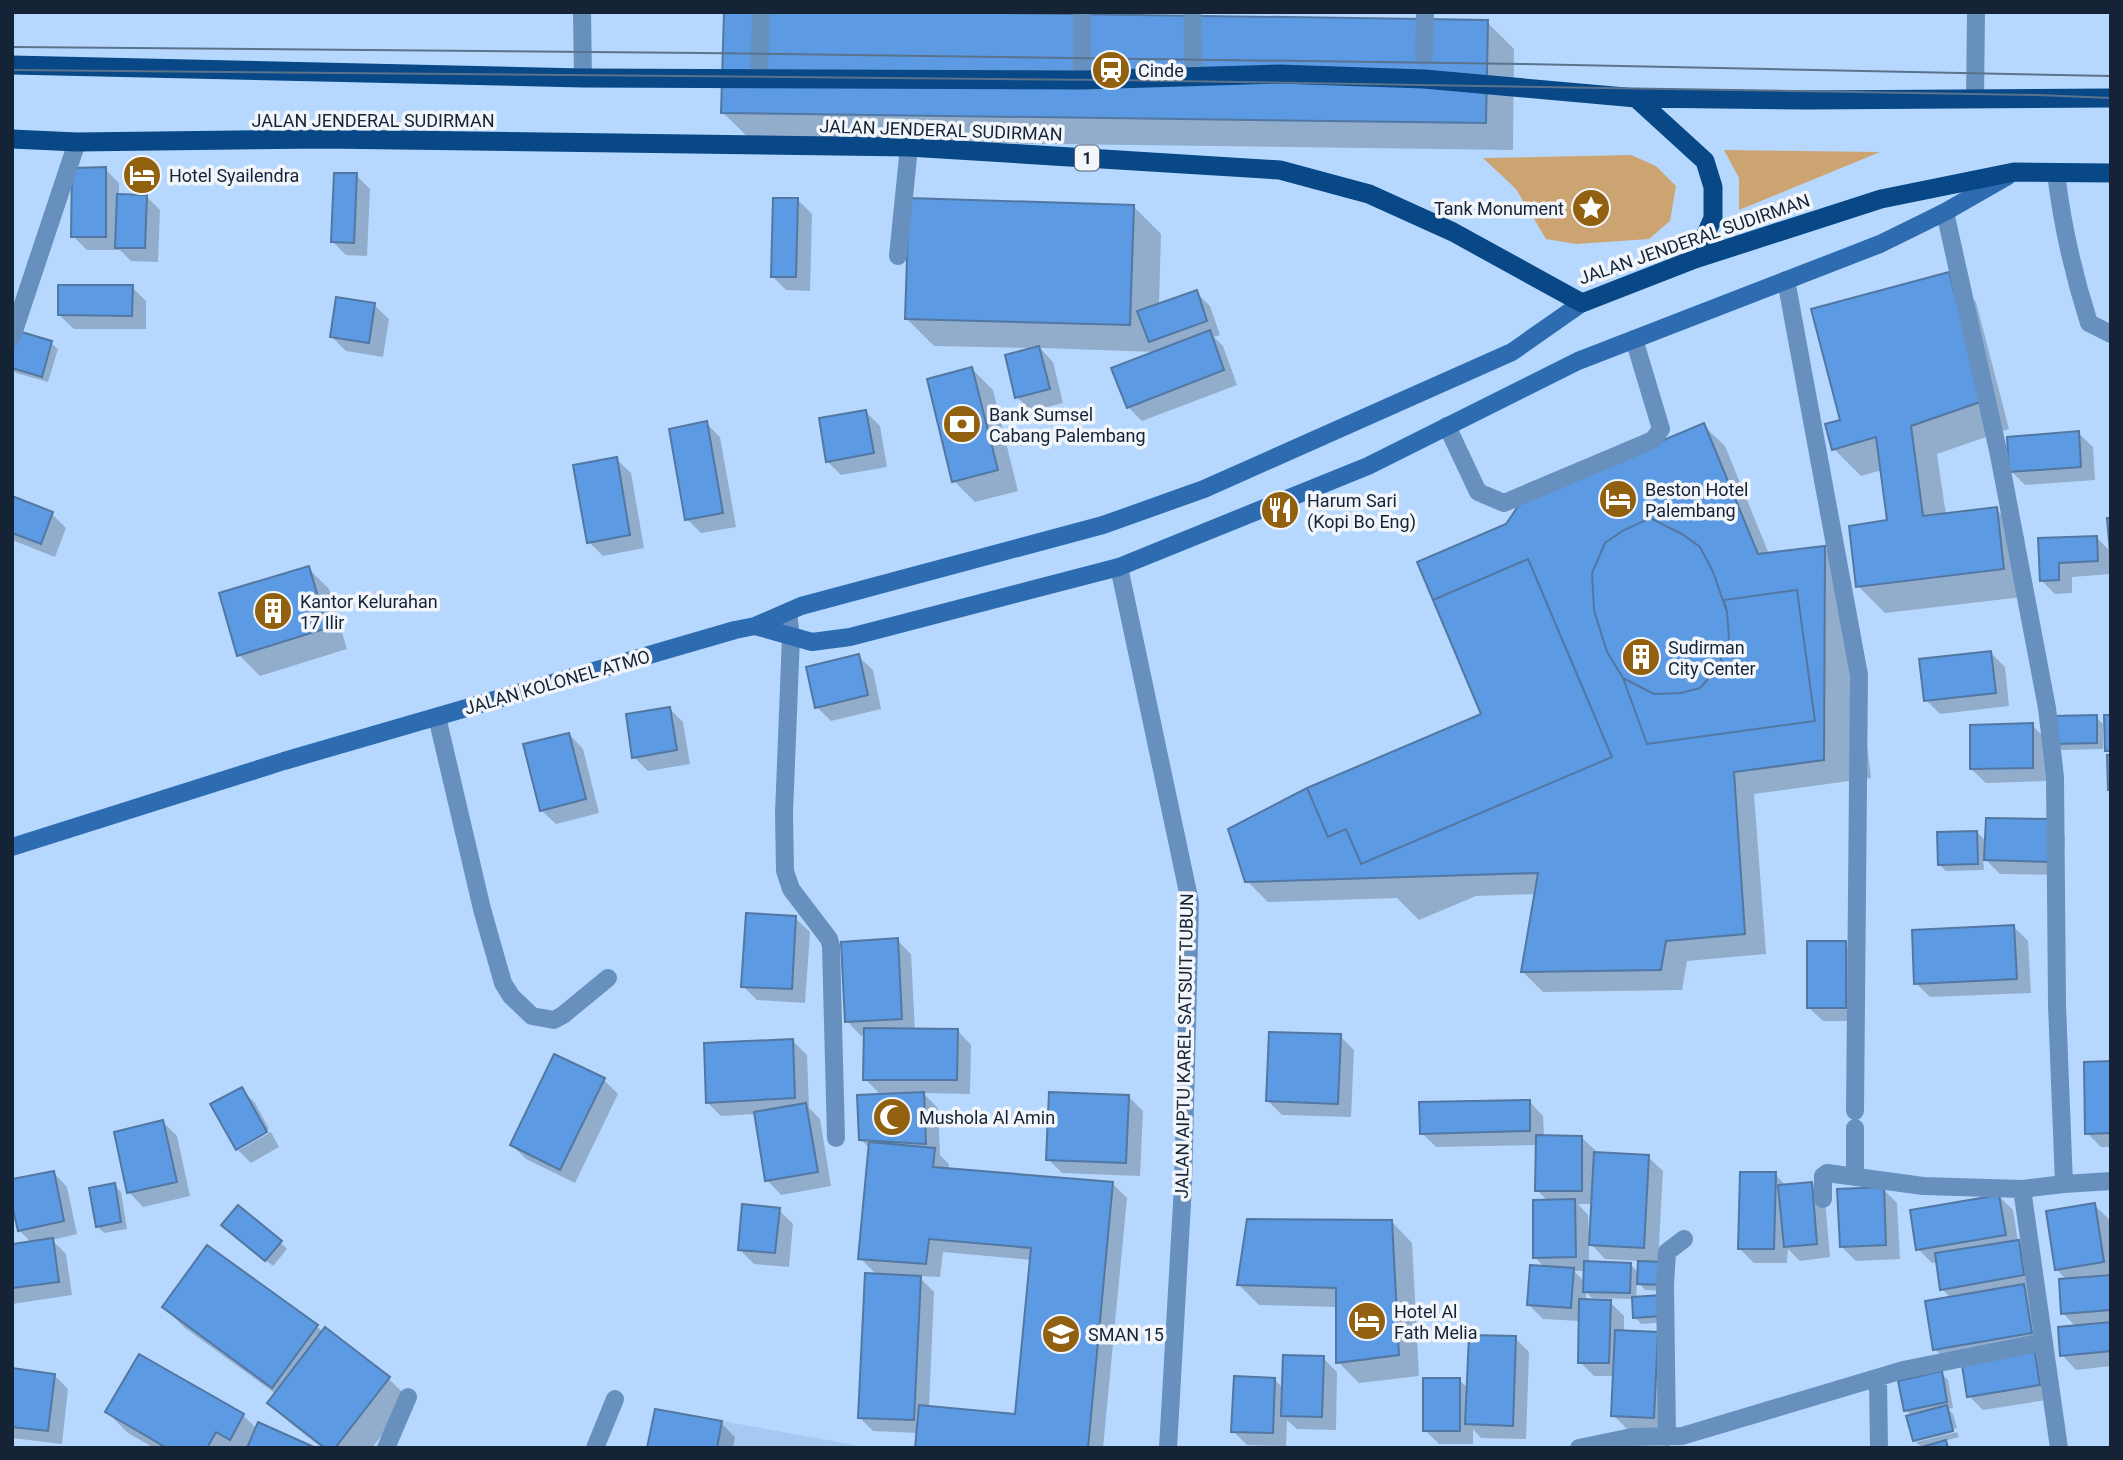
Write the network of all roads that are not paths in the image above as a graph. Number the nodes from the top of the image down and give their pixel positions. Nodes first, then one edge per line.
1 (582, 12) edge
2 (761, 12) edge
3 (1082, 12) edge
4 (1192, 12) edge
5 (1425, 12) edge
6 (1976, 12) edge
7 (1424, 56) dead end
8 (12, 65) edge
9 (1194, 77) junction
10 (583, 78) junction
11 (759, 78) junction
12 (1082, 80) junction
13 (1636, 98) junction
14 (2111, 98) edge
15 (1975, 99) junction
16 (12, 139) edge
17 (77, 142) junction
18 (909, 148) junction
19 (2014, 172) junction
20 (2056, 173) junction
21 (2111, 173) edge
22 (1945, 212) junction
23 (898, 256) dead end
24 (1695, 259) junction
25 (1786, 280) junction
26 (1582, 303) junction
27 (2111, 334) edge
28 (12, 337) edge
29 (1634, 339) junction
30 (1447, 426) junction
31 (1119, 567) junction
32 (788, 612) junction
33 (755, 626) junction
34 (791, 637) junction
35 (436, 717) junction
36 (12, 847) edge
37 (608, 978) dead end
38 (836, 1138) dead end
39 (1854, 1176) junction
40 (2111, 1181) edge
41 (2064, 1184) junction
42 (2022, 1189) junction
43 (1823, 1199) dead end
44 (1684, 1239) dead end
45 (2044, 1342) junction
46 (1878, 1378) junction
47 (408, 1397) dead end
48 (615, 1399) dead end
49 (1667, 1437) junction
50 (386, 1448) edge
51 (595, 1448) edge
52 (1168, 1448) edge
53 (1579, 1448) edge
54 (1879, 1448) edge
55 (2059, 1448) edge

1 - 10 street
2 - 11 street
3 - 12 street
4 - 9 street
5 - 7 street
6 - 15 street
8 - 10 highway
9 - 12 highway
9 - 13 highway
10 - 11 highway
11 - 12 highway
13 - 15 highway
13 - 24 highway
14 - 15 highway
16 - 17 highway, JALAN JENDERAL SUDIRMAN / 1
17 - 18 highway, JALAN JENDERAL SUDIRMAN / 1
17 - 28 street
18 - 23 street
18 - 26 highway, JALAN JENDERAL SUDIRMAN / 1
19 - 20 highway, JALAN JENDERAL SUDIRMAN
19 - 22 main road
19 - 24 highway, JALAN JENDERAL SUDIRMAN
20 - 21 highway, JALAN JENDERAL SUDIRMAN
20 - 27 street
22 - 25 main road
22 - 41 street
24 - 26 highway, JALAN JENDERAL SUDIRMAN
25 - 29 main road
25 - 39 street
26 - 32 main road, JALAN KOLONEL ATMO
29 - 30 main road
29 - 30 street
30 - 31 main road
31 - 34 main road
31 - 52 street, JALAN AIPTU KAREL SATSUIT TUBUN
32 - 33 main road, JALAN KOLONEL ATMO
32 - 34 street
33 - 34 main road
33 - 35 main road, JALAN KOLONEL ATMO
34 - 38 street
35 - 36 main road, JALAN KOLONEL ATMO
35 - 37 street
39 - 42 street
39 - 43 street
40 - 41 street
41 - 42 street
42 - 45 street
44 - 49 street
45 - 46 street
45 - 55 street
46 - 49 street
46 - 54 street
47 - 50 street
48 - 51 street
49 - 53 street

